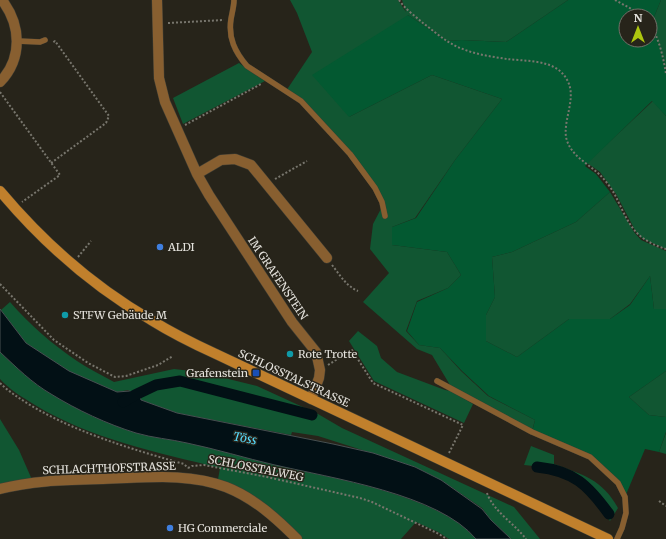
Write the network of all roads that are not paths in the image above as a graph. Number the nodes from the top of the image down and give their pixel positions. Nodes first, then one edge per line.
1 (2, 0) edge
2 (157, 0) edge
3 (234, 0) edge
4 (17, 40) junction
5 (46, 42) road end
6 (0, 82) edge
7 (197, 174) junction
8 (0, 191) edge
9 (385, 216) dead end
10 (327, 258) dead end
11 (437, 381) dead end
12 (311, 399) junction
13 (0, 489) edge
14 (297, 539) edge
15 (608, 539) edge
16 (617, 539) edge

1 - 4 street
2 - 7 street, IM GRAFENSTEIN
3 - 9 lane
4 - 5 lane
4 - 6 street
7 - 10 street
7 - 12 street, IM GRAFENSTEIN
8 - 12 main road, SCHLOSSTALSTRASSE
11 - 16 lane
12 - 15 main road, SCHLOSSTALSTRASSE
13 - 14 street, SCHLACHTHOFSTRASSE

